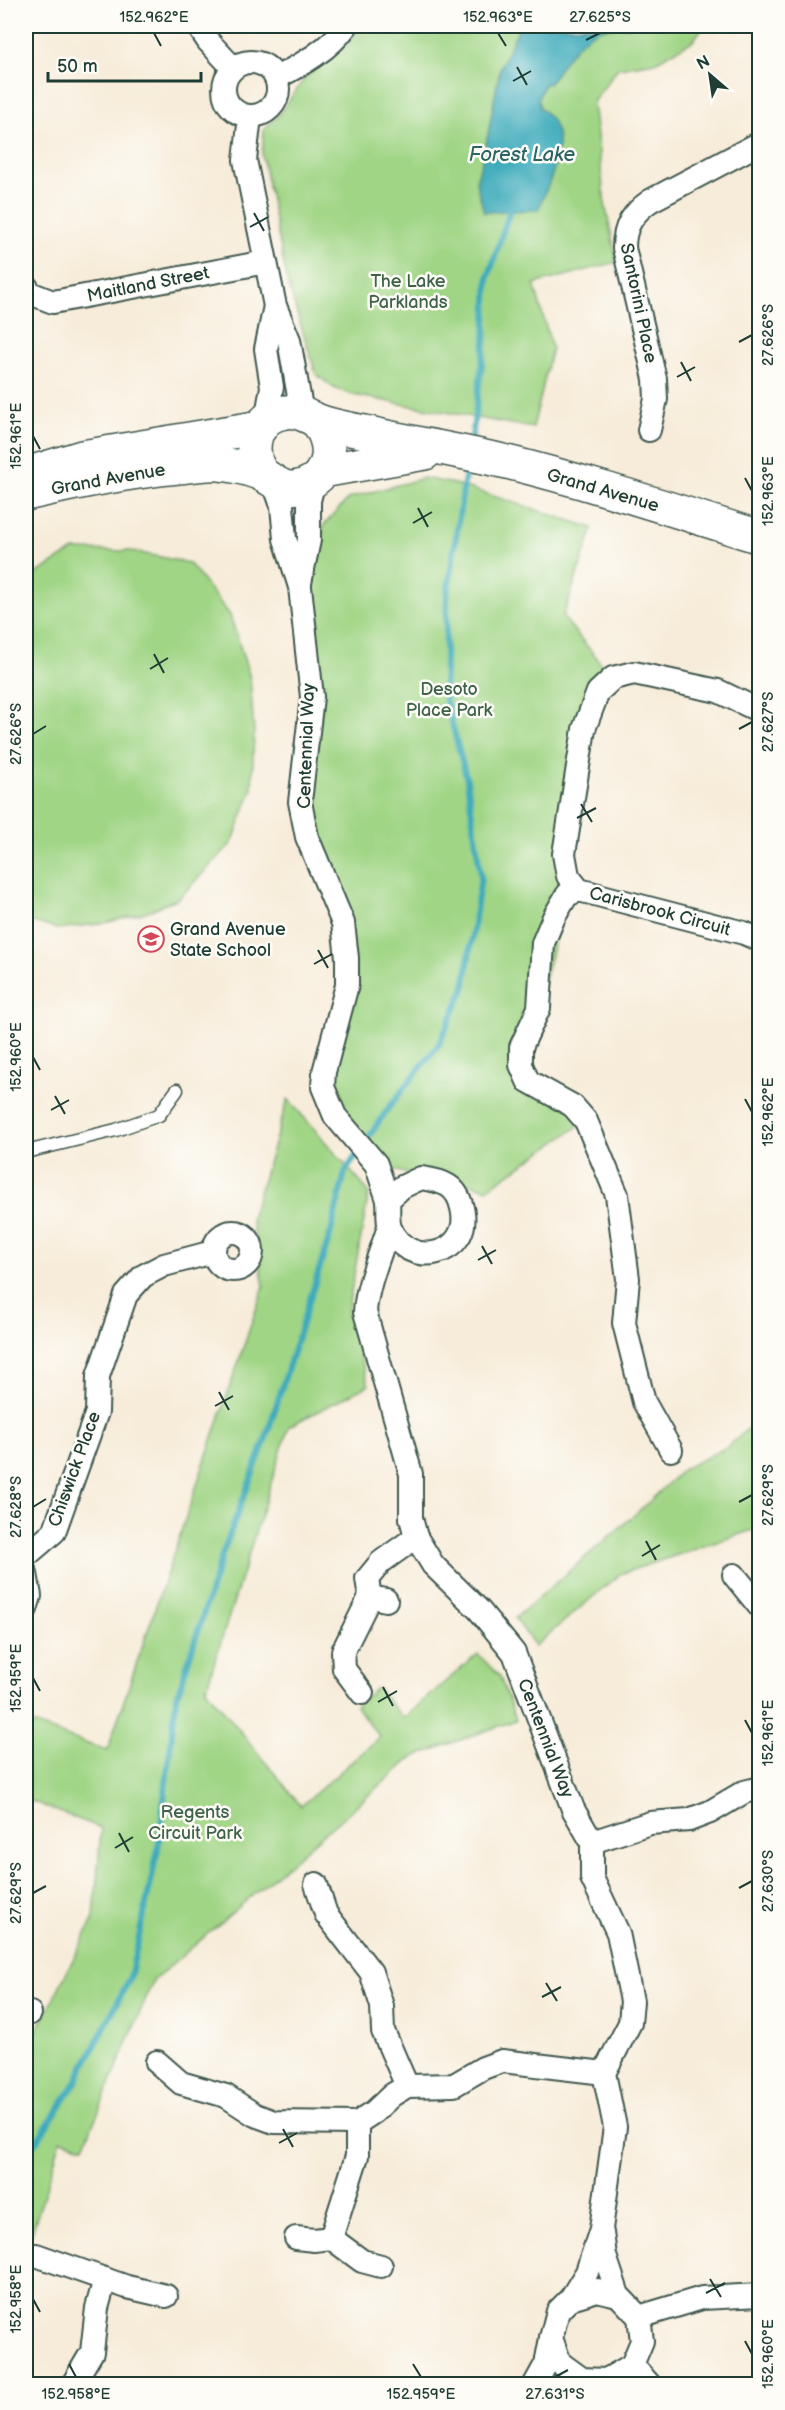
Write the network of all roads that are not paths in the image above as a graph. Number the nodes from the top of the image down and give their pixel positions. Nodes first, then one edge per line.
1 (198, 26) edge
2 (346, 26) edge
3 (233, 68) junction
4 (276, 78) junction
5 (250, 116) junction
6 (759, 142) edge
7 (266, 262) junction
8 (27, 293) edge
9 (276, 306) junction
10 (310, 417) junction
11 (263, 424) junction
12 (649, 430) dead end
13 (445, 450) junction
14 (26, 474) edge
15 (318, 476) junction
16 (268, 479) junction
17 (26, 494) edge
18 (759, 537) edge
19 (300, 587) junction
20 (759, 711) edge
21 (579, 890) junction
22 (759, 940) edge
23 (177, 1090) dead end
24 (26, 1152) edge
25 (371, 1160) junction
26 (421, 1178) junction
27 (388, 1200) junction
28 (389, 1226) junction
29 (213, 1252) dead end
30 (423, 1255) junction
31 (375, 1273) junction
32 (672, 1450) dead end
33 (416, 1537) junction
34 (26, 1556) edge
35 (26, 1574) edge
36 (734, 1575) dead end
37 (759, 1607) edge
38 (26, 1609) edge
39 (362, 1694) dead end
40 (759, 1788) edge
41 (592, 1842) junction
42 (316, 1884) dead end
43 (157, 2062) dead end
44 (604, 2073) junction
45 (407, 2086) junction
46 (357, 2123) junction
47 (601, 2229) junction
48 (296, 2238) dead end
49 (331, 2238) junction
50 (36, 2255) dead end
51 (381, 2266) dead end
52 (105, 2278) junction
53 (618, 2295) junction
54 (759, 2295) edge
55 (166, 2296) dead end
56 (572, 2298) junction
57 (639, 2317) junction
58 (551, 2338) junction
59 (632, 2365) junction
60 (582, 2379) junction
61 (73, 2385) edge
62 (535, 2385) edge
63 (545, 2385) edge
64 (649, 2385) edge

1 - 3 street
2 - 4 street
3 - 4 street
3 - 5 street
4 - 5 street
5 - 7 street
6 - 12 street, Santorini Place
7 - 8 street, Maitland Street
7 - 9 street
9 - 10 street
9 - 11 street
10 - 11 street, Grand Avenue
10 - 13 street, Grand Avenue
10 - 15 street
11 - 14 street, Grand Avenue
11 - 16 street
13 - 15 street, Grand Avenue
13 - 18 street, Grand Avenue
15 - 16 street, Grand Avenue
15 - 19 street, Centennial Way
16 - 17 street, Grand Avenue
16 - 19 street, Centennial Way
19 - 25 street, Centennial Way
20 - 21 street, Carisbrook Circuit
21 - 22 street, Carisbrook Circuit
21 - 32 street
23 - 24 lane
25 - 26 street
25 - 27 street, Centennial Way
26 - 27 street
26 - 30 street
27 - 28 street, Centennial Way
28 - 30 street
28 - 31 street, Centennial Way
29 - 34 street, Chiswick Place
30 - 31 street
31 - 33 street, Centennial Way
33 - 39 street
33 - 41 street, Centennial Way
35 - 38 street
36 - 37 street
40 - 41 street
41 - 44 street, Centennial Way
42 - 45 street
43 - 46 street
44 - 45 street
44 - 47 street
45 - 46 street
46 - 49 street
47 - 53 street
47 - 56 street
48 - 49 street
49 - 51 street
50 - 52 street
52 - 55 street
52 - 61 street
53 - 56 street
53 - 57 street
54 - 57 street
56 - 58 street
57 - 59 street
58 - 60 street
58 - 62 street
59 - 60 street
59 - 64 street
60 - 63 street

